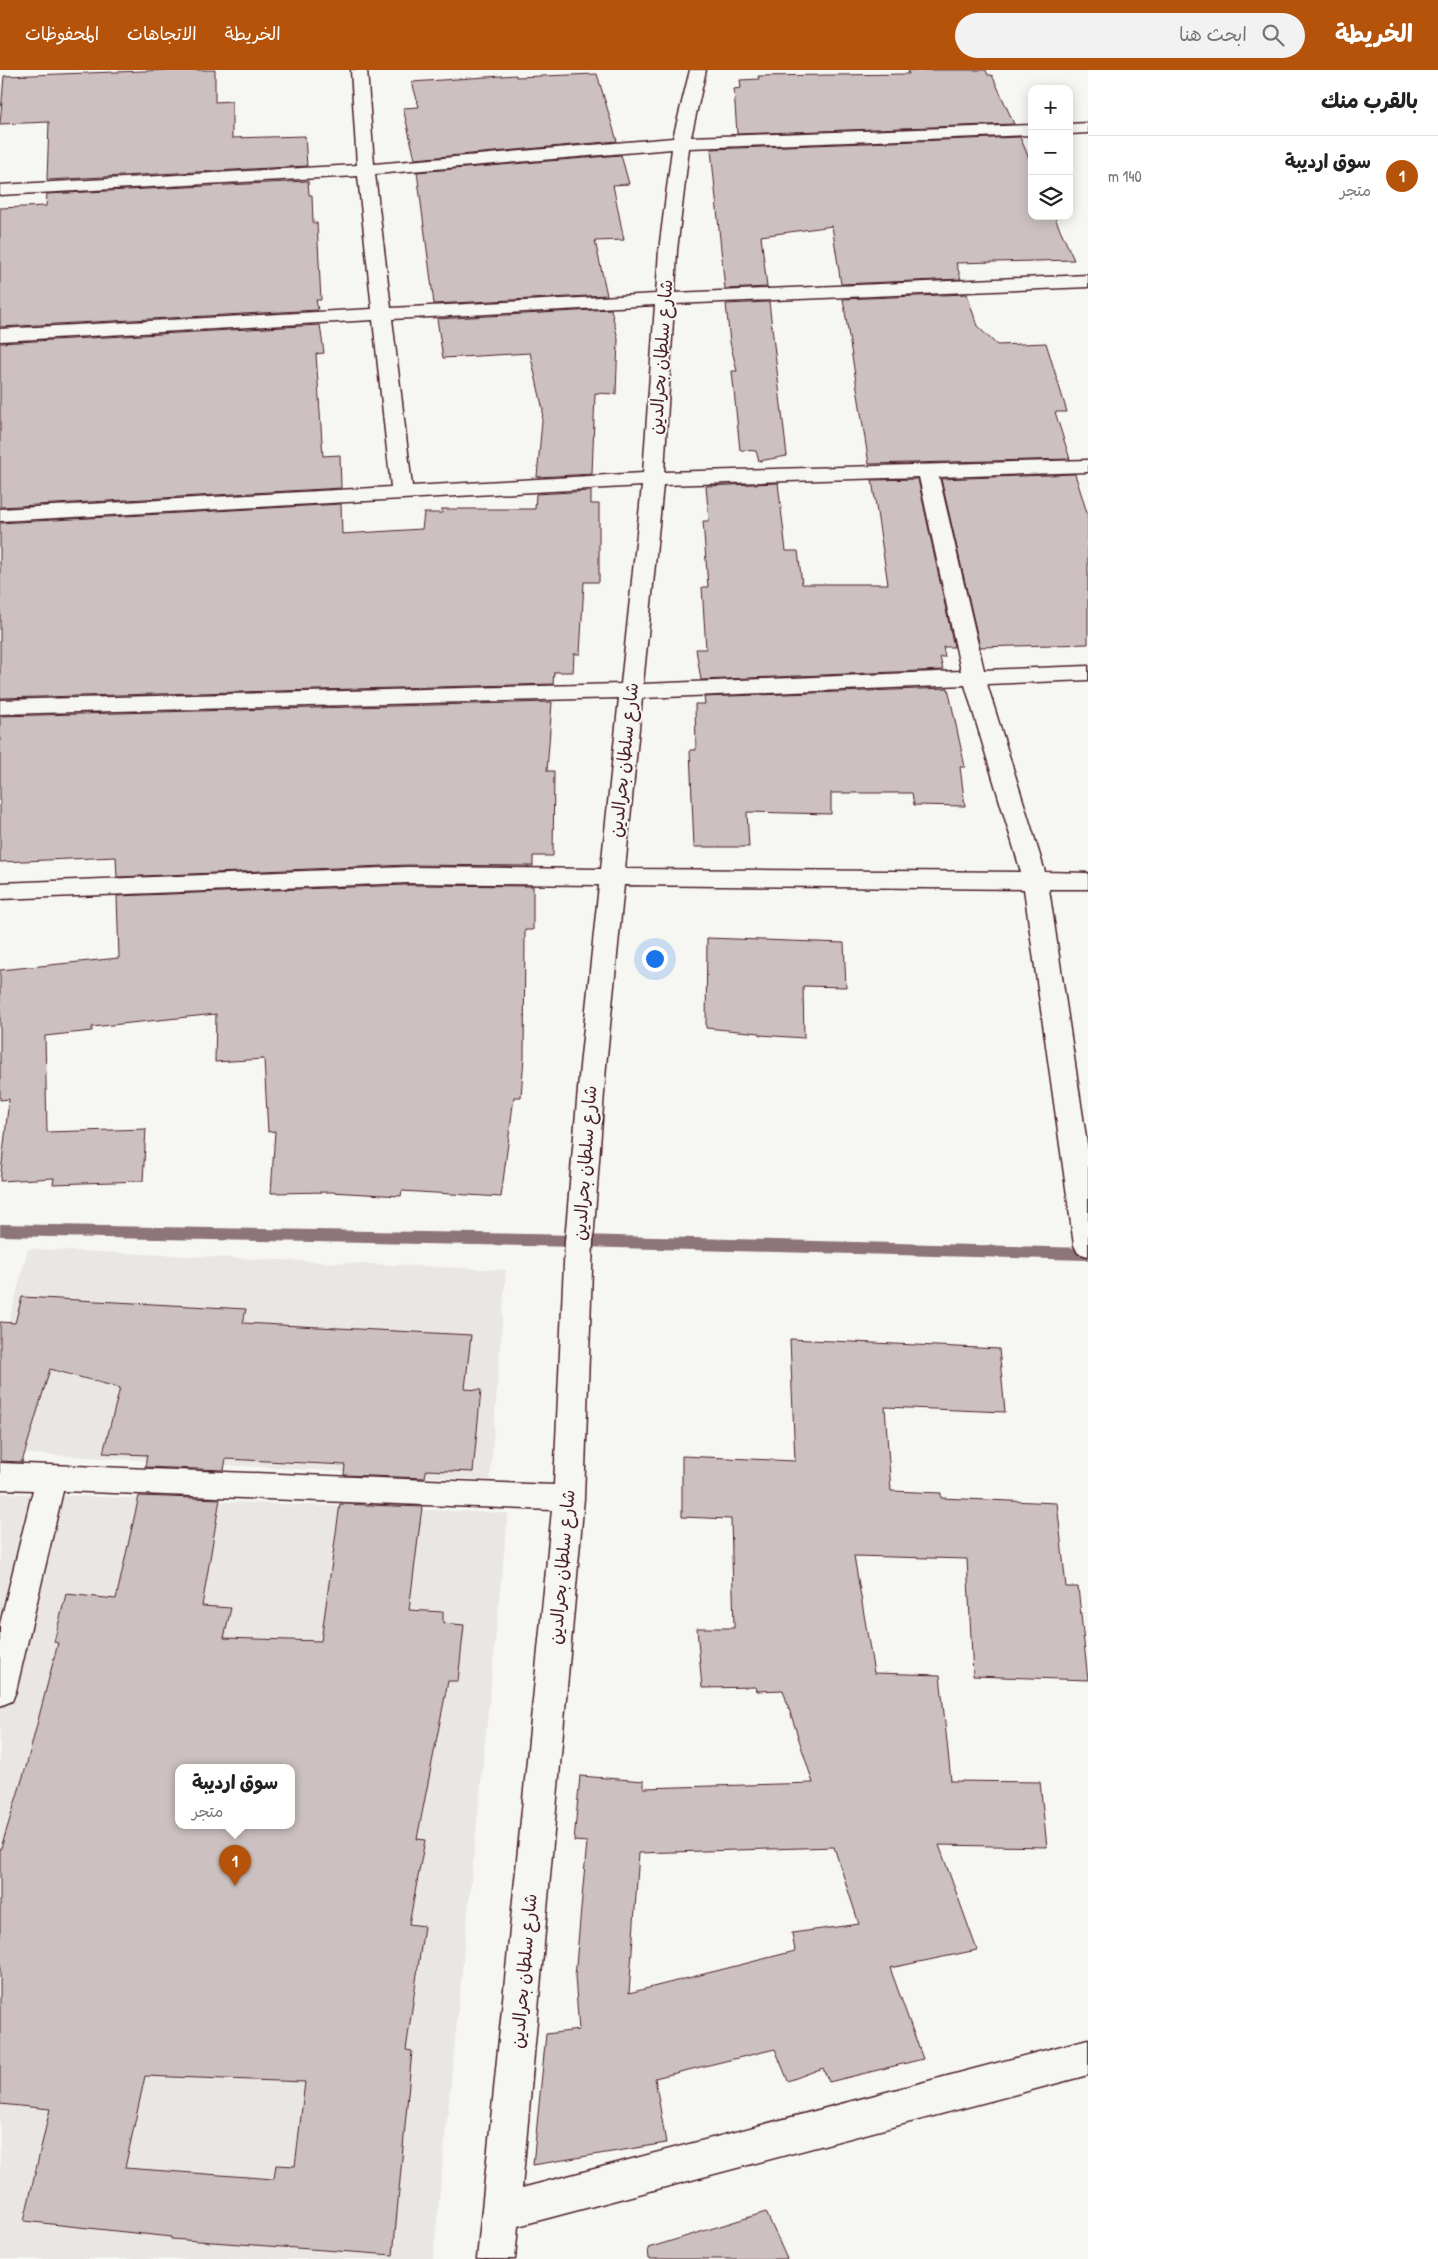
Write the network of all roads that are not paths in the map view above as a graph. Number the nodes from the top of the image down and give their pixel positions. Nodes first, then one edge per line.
1 (359, 70) edge
2 (698, 70) edge
3 (1088, 128) edge
4 (1073, 129) edge
5 (1028, 130) edge
6 (681, 143) junction
7 (366, 170) junction
8 (0, 190) edge
9 (1088, 281) edge
10 (664, 299) junction
11 (384, 314) junction
12 (0, 335) edge
13 (1088, 466) edge
14 (928, 472) junction
15 (653, 479) junction
16 (402, 492) junction
17 (0, 515) edge
18 (1088, 673) edge
19 (974, 677) junction
20 (632, 691) junction
21 (0, 707) edge
22 (612, 876) junction
23 (1035, 879) junction
24 (1088, 881) edge
25 (0, 891) edge
26 (1088, 1245) edge
27 (0, 1476) edge
28 (51, 1478) junction
29 (569, 1498) junction
30 (0, 1691) edge
31 (1088, 2057) edge
32 (501, 2212) junction
33 (496, 2259) edge

1 - 7 street
2 - 6 street, شارع سلطان بحرالدين
3 - 4 street
5 - 6 street
6 - 7 street
6 - 10 street, شارع سلطان بحرالدين
7 - 8 street
7 - 11 street
9 - 10 street
10 - 11 street
10 - 15 street, شارع سلطان بحرالدين
11 - 12 street
11 - 16 street
13 - 14 street
14 - 15 street
14 - 19 street
15 - 16 street
15 - 20 street, شارع سلطان بحرالدين
16 - 17 street
18 - 19 street
19 - 20 street
19 - 23 street
20 - 21 street
20 - 22 street, شارع سلطان بحرالدين
22 - 23 street
22 - 25 street
22 - 29 street, شارع سلطان بحرالدين
23 - 24 street
23 - 26 street
27 - 28 street
28 - 29 street
28 - 30 street
29 - 32 street, شارع سلطان بحرالدين
31 - 32 street
32 - 33 street, شارع سلطان بحرالدين

